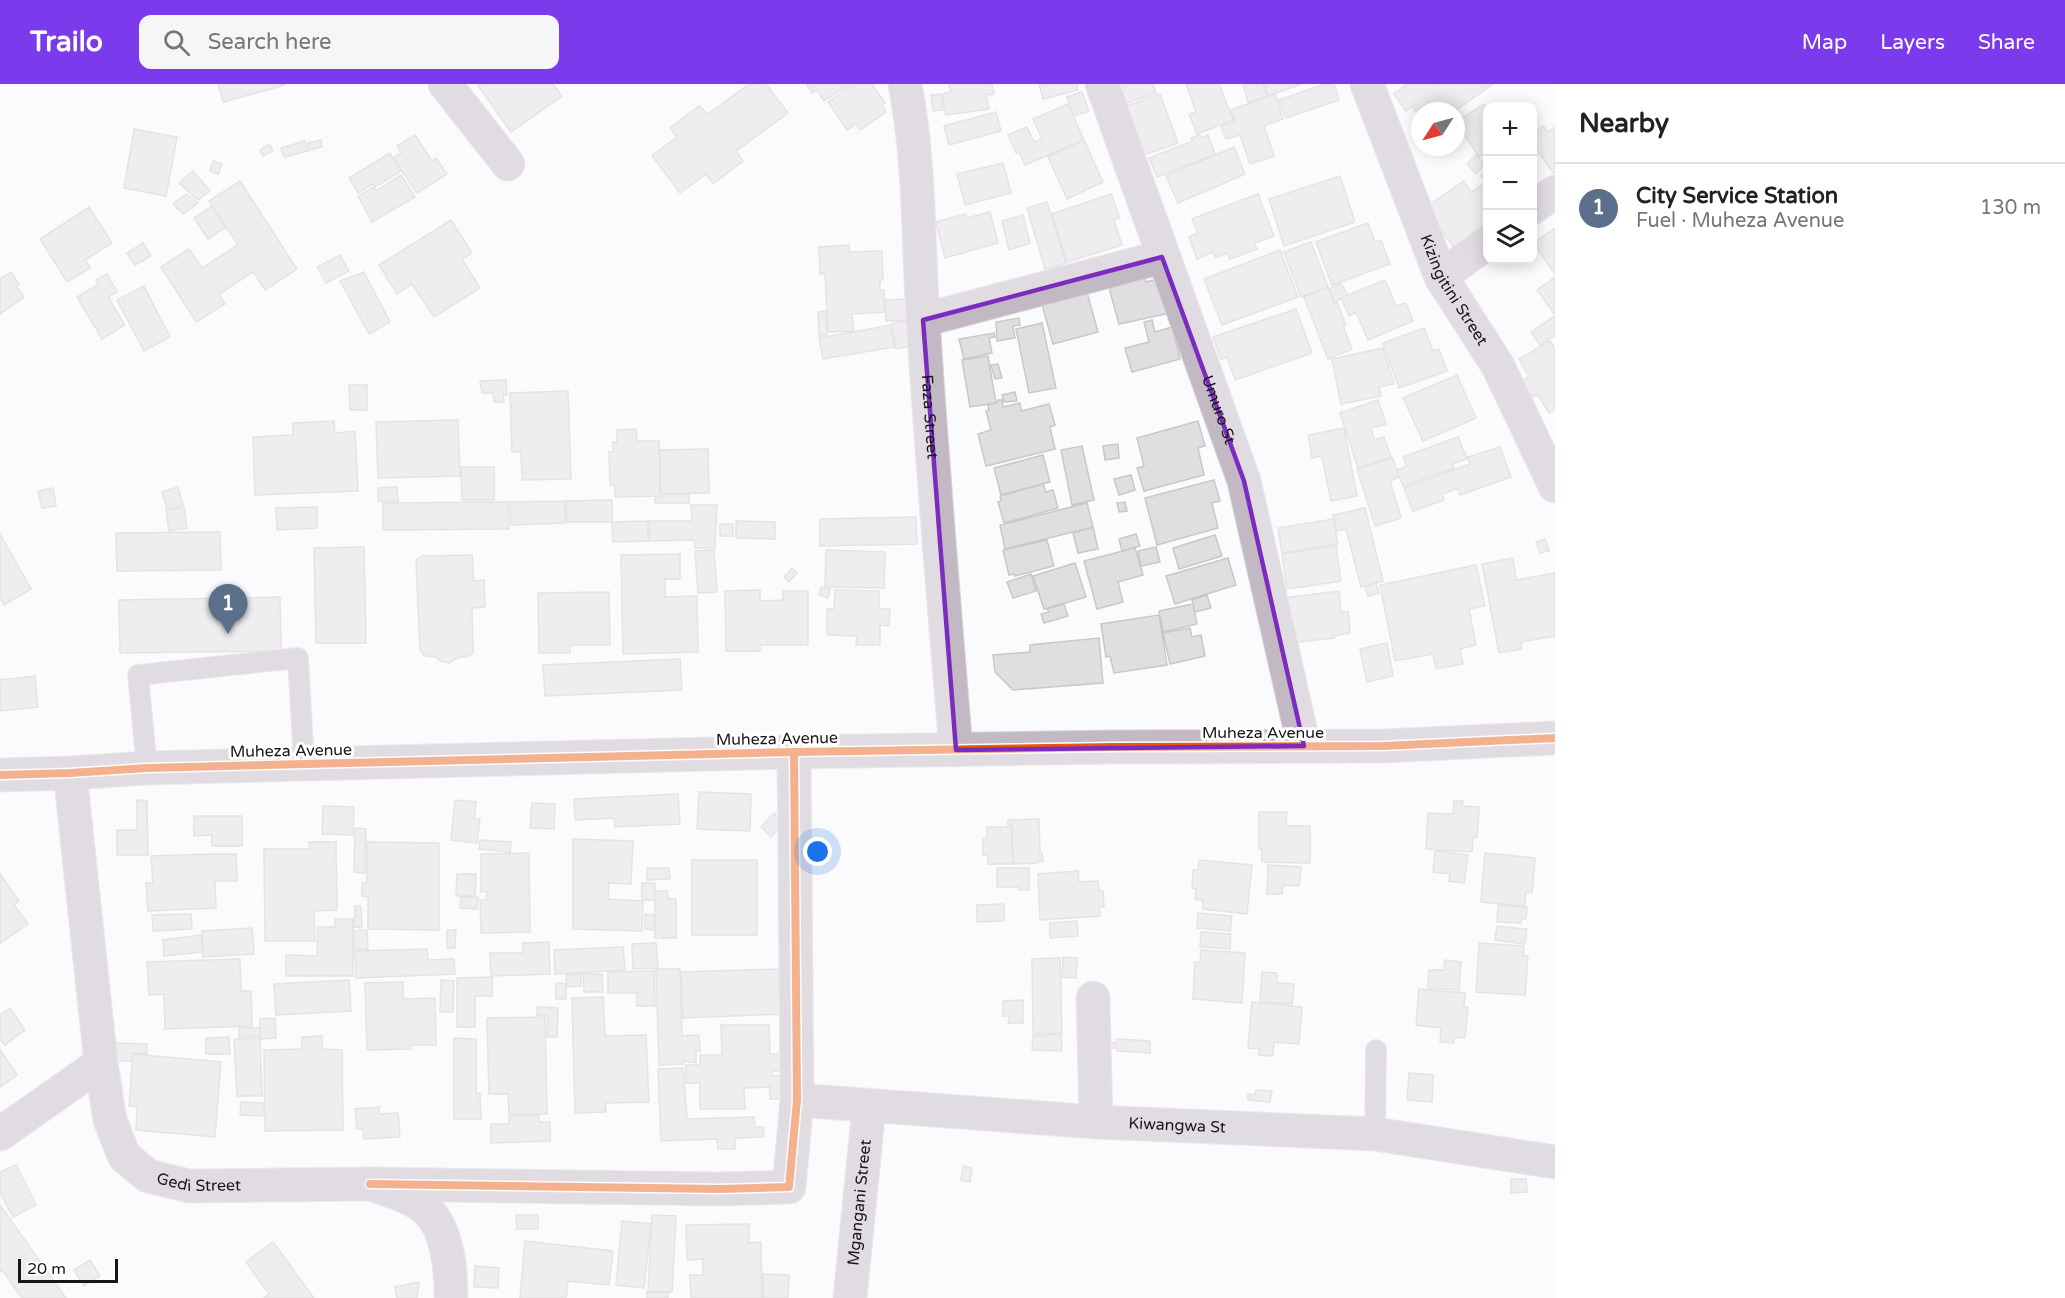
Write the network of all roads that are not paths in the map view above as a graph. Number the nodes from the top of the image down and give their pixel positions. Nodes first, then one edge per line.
1 (445, 84) edge
2 (905, 84) edge
3 (1102, 84) edge
4 (1367, 84) edge
5 (508, 164) dead end
6 (1555, 192) edge
7 (1537, 205) edge
8 (1483, 246) edge
9 (1162, 257) junction
10 (1442, 277) junction
11 (923, 320) junction
12 (1555, 486) edge
13 (1555, 738) edge
14 (1304, 746) junction
15 (956, 750) junction
16 (794, 752) junction
17 (304, 764) junction
18 (147, 768) junction
19 (70, 773) junction
20 (0, 774) edge
21 (1093, 998) dead end
22 (1376, 1050) dead end
23 (102, 1063) junction
24 (797, 1100) junction
25 (869, 1107) junction
26 (1096, 1122) junction
27 (0, 1134) edge
28 (1375, 1134) junction
29 (1555, 1162) edge
30 (370, 1184) junction
31 (452, 1298) edge
32 (850, 1298) edge

1 - 5 street
2 - 11 street, Faza Street
3 - 9 street, Umuro St
4 - 10 street, Kizingitini Street
6 - 7 street
8 - 10 street
9 - 11 street
9 - 14 street, Umuro St
10 - 12 street, Kizingitini Street
11 - 15 street, Faza Street
13 - 14 street, Muheza Avenue
14 - 15 street, Muheza Avenue
15 - 16 street, Muheza Avenue
16 - 17 street, Muheza Avenue
16 - 24 street
17 - 18 street, Muheza Avenue
17 - 18 lane
18 - 19 street, Muheza Avenue
19 - 20 street, Muheza Avenue
19 - 23 street, Gedi Street
21 - 26 street
22 - 28 lane
23 - 27 street
23 - 30 street, Gedi Street
24 - 25 street, Kiwangwa St
24 - 30 street
25 - 26 street, Kiwangwa St
25 - 32 street, Mgangani Street
26 - 28 street, Kiwangwa St
28 - 29 street, Kiwangwa St
30 - 31 street, Gedi Street

